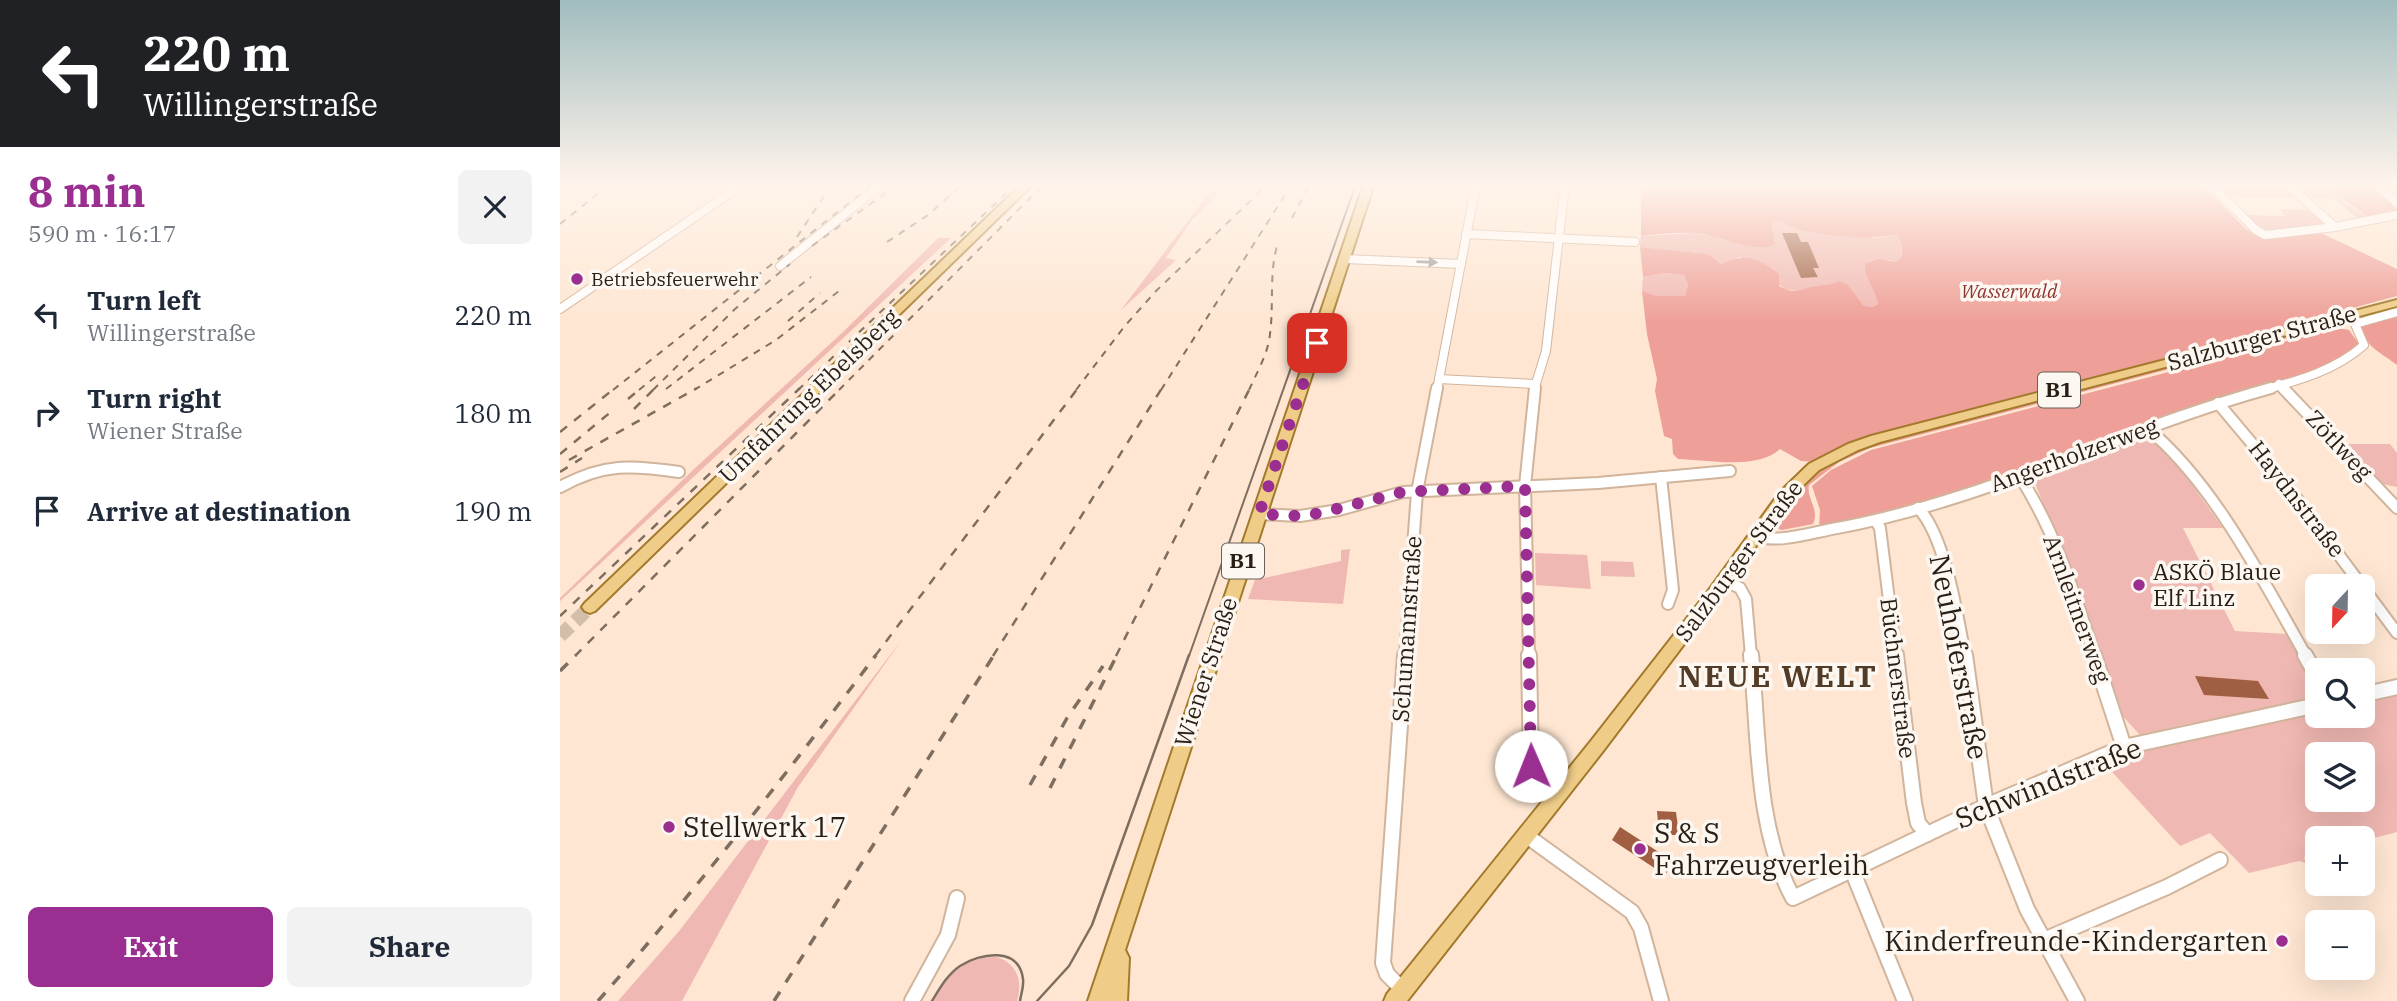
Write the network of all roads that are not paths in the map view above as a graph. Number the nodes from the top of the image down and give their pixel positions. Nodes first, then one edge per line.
1 (675, 231) edge
2 (824, 231) edge
3 (980, 231) edge
4 (1354, 231) edge
5 (1467, 231) edge
6 (1560, 231) edge
7 (2257, 231) edge
8 (2311, 231) edge
9 (1466, 234) junction
10 (1559, 238) junction
11 (1634, 242) dead end
12 (1345, 259) junction
13 (1461, 264) junction
14 (780, 266) dead end
15 (2397, 303) edge
16 (560, 310) edge
17 (2397, 312) edge
18 (1439, 379) junction
19 (1535, 384) junction
20 (2278, 384) junction
21 (2218, 403) junction
22 (2147, 428) junction
23 (1730, 471) dead end
24 (679, 472) dead end
25 (1661, 477) junction
26 (2020, 477) junction
27 (1525, 486) junction
28 (560, 487) edge
29 (1417, 492) junction
30 (1919, 508) junction
31 (2397, 508) edge
32 (1259, 514) junction
33 (1876, 521) junction
34 (1755, 536) junction
35 (1724, 580) junction
36 (1668, 604) dead end
37 (590, 607) tunnel mouth
38 (2397, 633) edge
39 (2307, 658) edge
40 (2397, 687) edge
41 (2375, 692) edge
42 (2305, 708) edge
43 (2124, 747) junction
44 (1556, 798) junction
45 (1986, 806) junction
46 (1927, 834) junction
47 (1527, 836) junction
48 (2220, 860) dead end
49 (1852, 870) junction
50 (957, 898) dead end
51 (1120, 939) junction
52 (2044, 940) junction
53 (1399, 996) edge
54 (912, 1001) edge
55 (1098, 1001) edge
56 (1117, 1001) edge
57 (1661, 1001) edge
58 (1905, 1001) edge
59 (2077, 1001) edge

1 - 16 street
2 - 14 street
3 - 37 main road, Umfahrung Ebelsberg
4 - 12 main road, Wiener Straße / B1
5 - 9 street, Schumannstraße
6 - 10 street
7 - 8 street
9 - 10 street
9 - 13 street, Schumannstraße
10 - 11 street
10 - 19 street
12 -> 13 street
12 - 32 main road, Wiener Straße / B1
13 - 18 street, Schumannstraße
15 - 34 main road, Salzburger Straße / B1
17 - 20 street, Angerholzerweg
18 - 19 street
18 - 29 street, Schumannstraße
19 - 27 street
20 - 21 street, Angerholzerweg
20 - 31 street, Zötlweg
21 - 22 street, Angerholzerweg
21 - 38 street, Haydnstraße
22 - 26 street, Angerholzerweg
22 - 39 street
23 - 25 street
24 - 28 street
25 - 27 street
25 - 36 street
26 - 30 street, Angerholzerweg
26 - 43 street, Arnleitnerweg
27 - 29 street
27 - 44 street
29 - 32 street
29 - 53 street, Schumannstraße
30 - 33 street, Angerholzerweg
30 - 45 street, Neuhoferstraße
32 - 51 main road, Wiener Straße / B1
33 - 34 street, Angerholzerweg
33 - 46 street, Büchnerstraße
34 - 35 main road, Salzburger Straße / B1
35 - 44 main road, Salzburger Straße / B1
35 - 49 street, Schwindstraße
40 - 41 street
42 - 43 street, Schwindstraße
43 - 45 street, Schwindstraße
44 - 47 main road, Salzburger Straße / B1
45 - 46 street, Schwindstraße
45 - 52 street, Neuhoferstraße
46 - 49 street, Schwindstraße
47 - 53 main road, Salzburger Straße / B1
47 - 57 street
48 - 52 street
49 - 58 street
50 - 54 street
51 - 55 main road, Wiener Straße / B1
51 - 56 main road, B1
52 - 59 street, Neuhoferstraße

